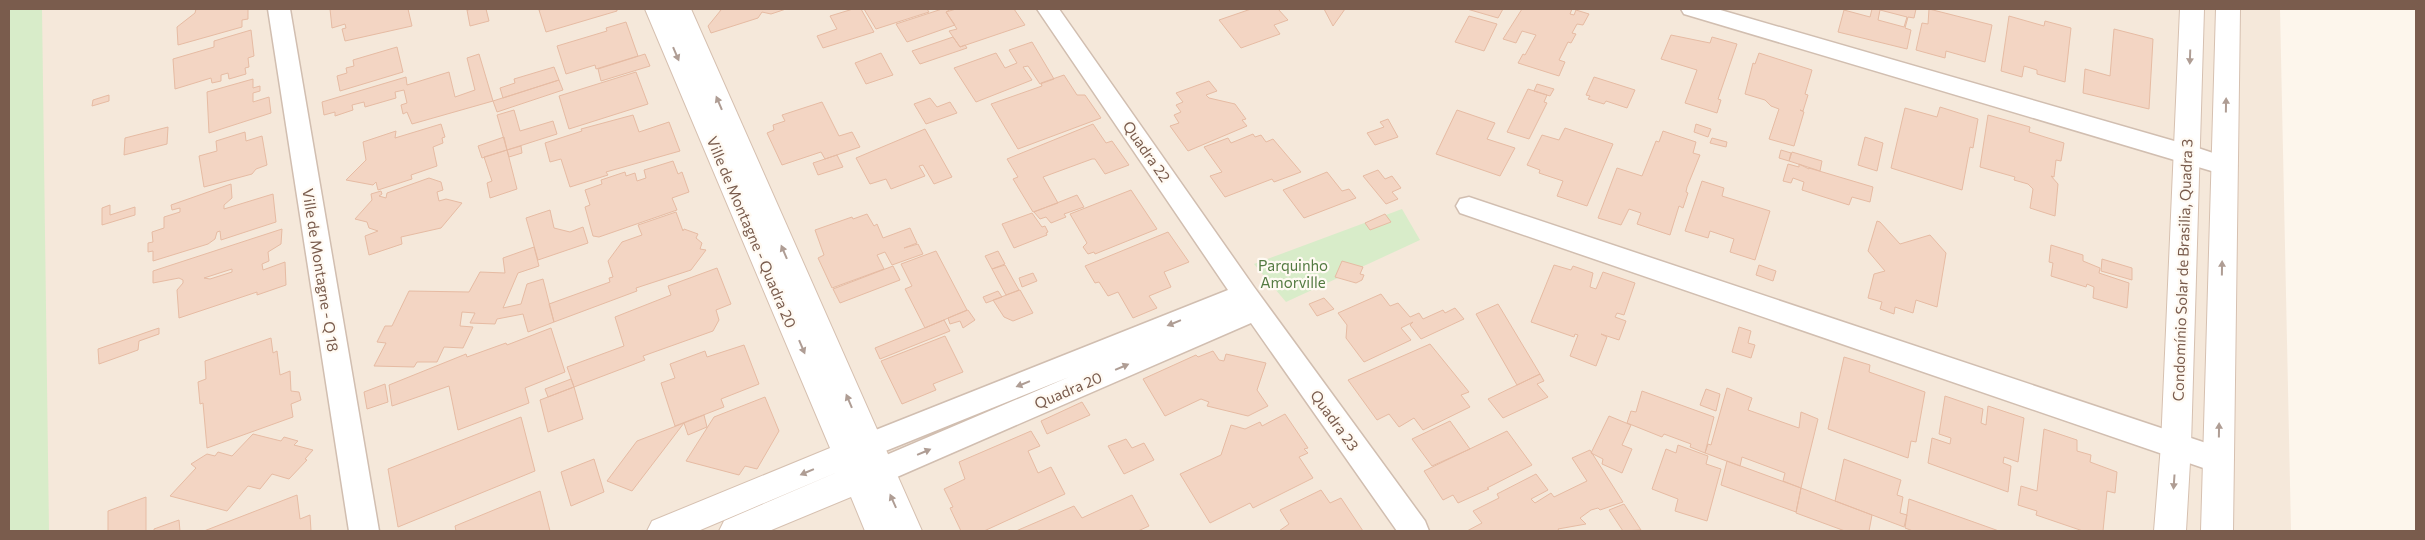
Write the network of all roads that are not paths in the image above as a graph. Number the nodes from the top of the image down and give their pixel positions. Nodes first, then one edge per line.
1 (278, 9) edge
2 (656, 9) edge
3 (678, 9) edge
4 (1048, 9) edge
5 (1692, 9) edge
6 (2192, 9) edge
7 (2228, 9) edge
8 (2186, 153) junction
9 (2225, 166) junction
10 (1469, 206) dead end
11 (1251, 302) junction
12 (2176, 445) junction
13 (2218, 460) junction
14 (864, 463) junction
15 (364, 531) edge
16 (664, 531) edge
17 (735, 531) edge
18 (881, 531) edge
19 (906, 531) edge
20 (1414, 531) edge
21 (2170, 531) edge
22 (2217, 531) edge

1 - 15 street, Ville de Montagne - Q 18
2 -> 14 street, Ville de Montagne - Quadra 20
14 -> 3 street, Ville de Montagne - Quadra 20
4 - 11 street, Quadra 22
5 - 8 street
6 -> 8 street, Condomínio Solar de Brasilia, Quadra 3
9 -> 7 street
8 - 9 street
8 - 12 street, Condomínio Solar de Brasilia, Quadra 3
13 -> 9 street
10 - 12 street
11 - 14 street, Quadra 20
11 - 20 street, Quadra 23
12 - 13 street
12 -> 21 street, Condomínio Solar de Brasilia, Quadra 3
13 - 22 street
14 -> 16 street
14 - 17 street
14 - 18 street
19 -> 14 street

